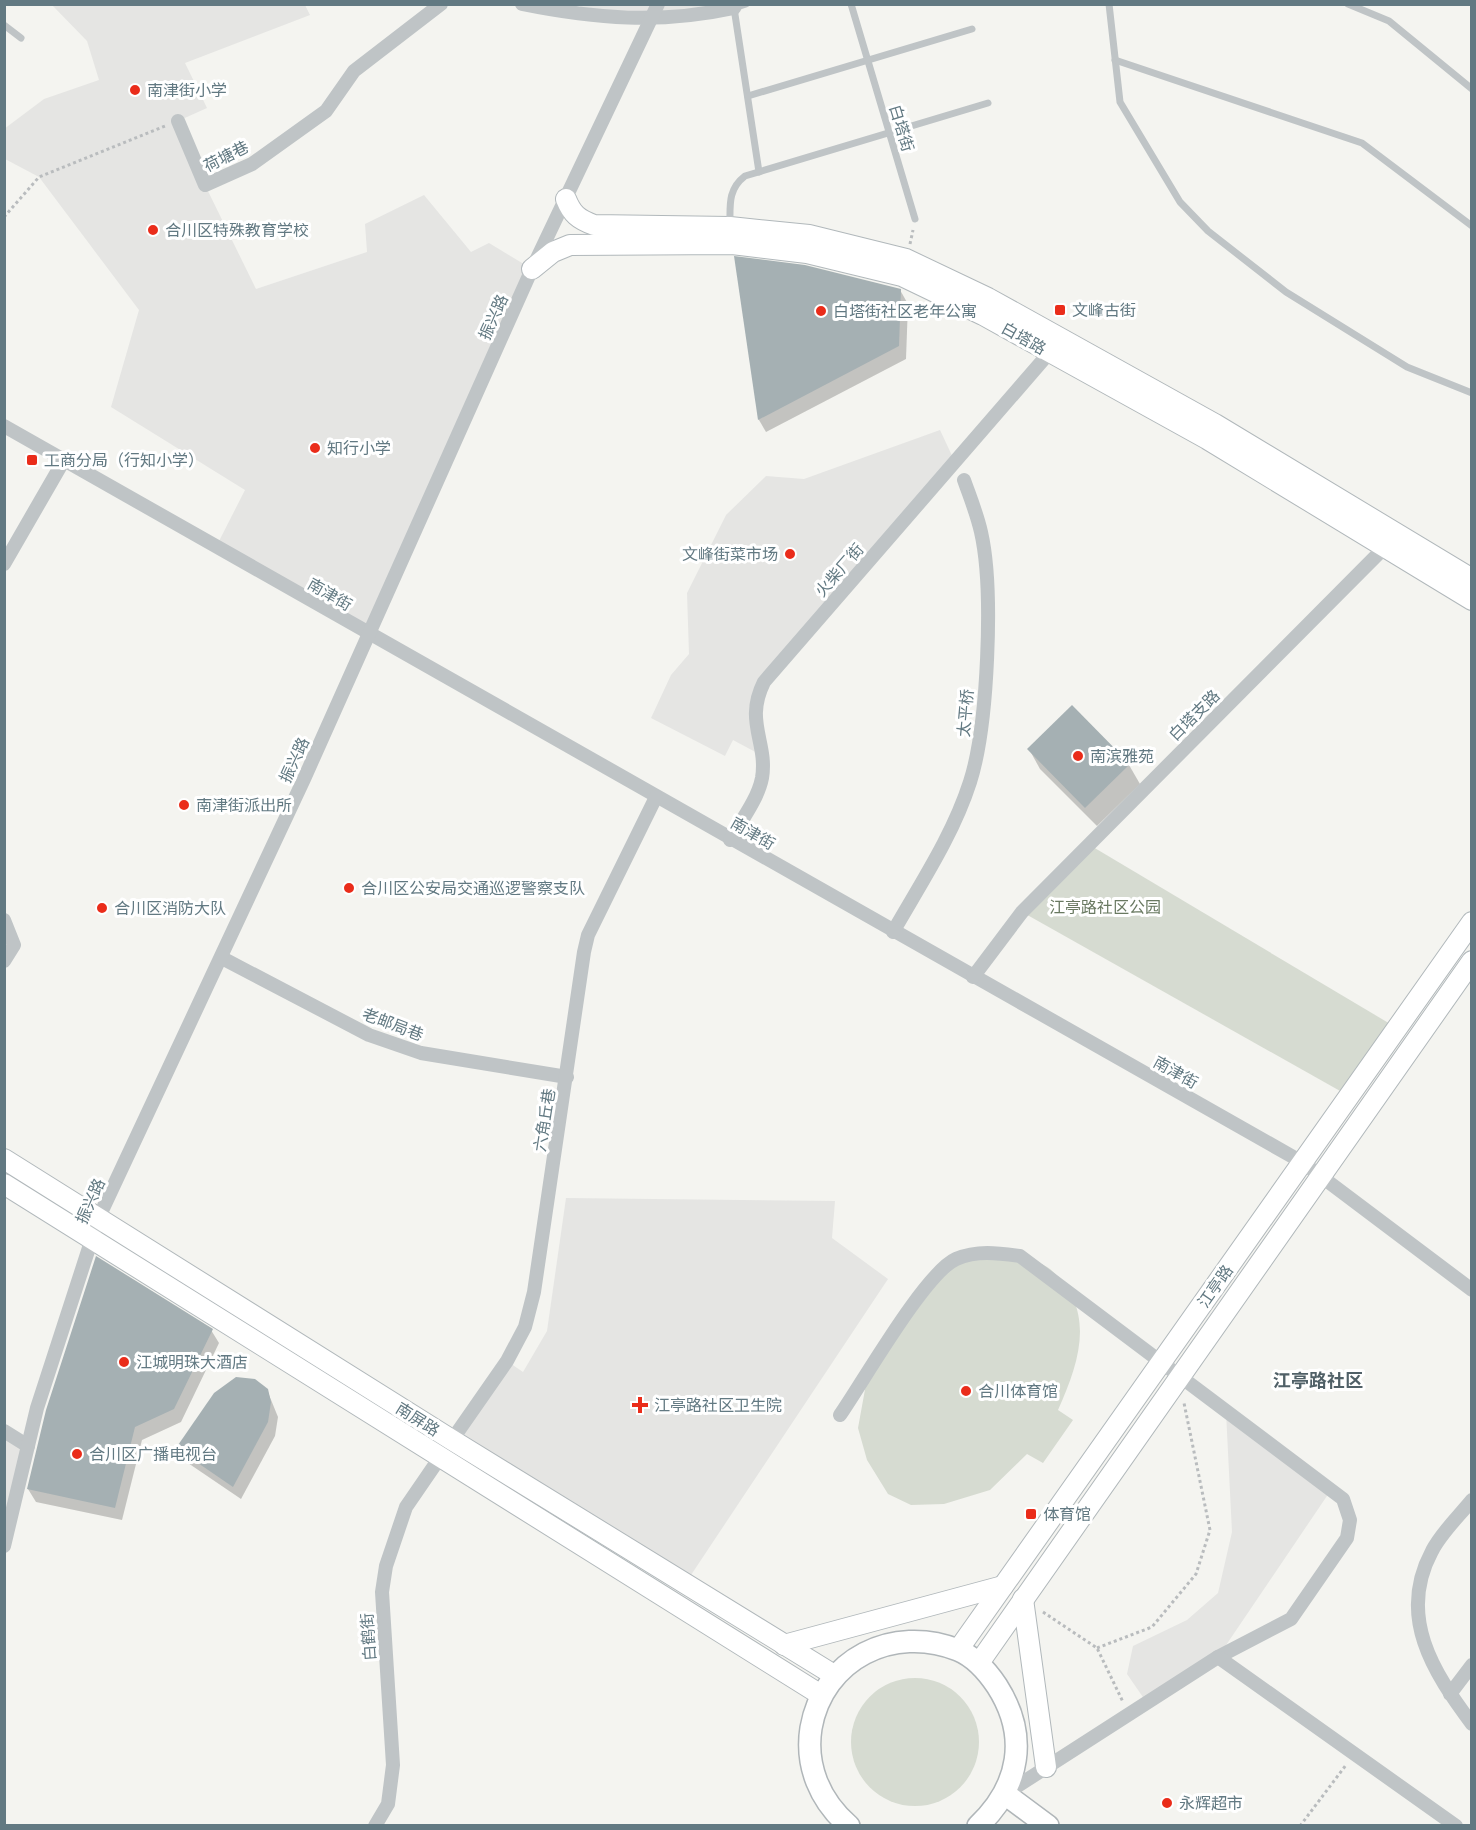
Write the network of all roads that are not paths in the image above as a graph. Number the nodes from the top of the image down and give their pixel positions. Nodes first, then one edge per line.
1 (441, 4) edge
2 (522, 4) edge
3 (658, 4) edge
4 (851, 4) edge
5 (1109, 4) edge
6 (1348, 4) edge
7 (738, 6) edge
8 (579, 10) edge
9 (650, 20) junction
10 (4, 25) edge
11 (972, 29) dead end
12 (21, 38) dead end
13 (868, 60) junction
14 (1115, 60) junction
15 (1472, 89) edge
16 (748, 96) junction
17 (988, 103) dead end
18 (178, 121) road end
19 (890, 133) junction
20 (759, 172) junction
21 (566, 199) junction
22 (915, 219) road end
23 (1472, 226) edge
24 (730, 227) junction
25 (532, 269) junction
26 (1050, 352) junction
27 (1472, 393) edge
28 (4, 426) edge
29 (64, 460) junction
30 (964, 480) dead end
31 (1391, 541) junction
32 (4, 564) edge
33 (1472, 579) edge
34 (1472, 600) edge
35 (369, 635) junction
36 (656, 797) junction
37 (730, 840) junction
38 (4, 920) edge
39 (1472, 922) edge
40 (893, 932) junction
41 (222, 958) junction
42 (4, 961) edge
43 (1472, 961) edge
44 (972, 977) junction
45 (567, 1077) junction
46 (4, 1159) edge
47 (1302, 1162) junction
48 (1321, 1176) junction
49 (4, 1184) edge
50 (99, 1217) junction
51 (92, 1238) junction
52 (1472, 1290) edge
53 (1160, 1364) junction
54 (1179, 1377) junction
55 (840, 1415) dead end
56 (4, 1431) edge
57 (452, 1440) junction
58 (28, 1446) junction
59 (441, 1456) junction
60 (1472, 1500) edge
61 (4, 1546) edge
62 (1004, 1586) junction
63 (1023, 1599) junction
64 (784, 1645) junction
65 (958, 1650) junction
66 (1218, 1657) junction
67 (979, 1663) junction
68 (1472, 1665) edge
69 (834, 1675) junction
70 (1450, 1694) junction
71 (821, 1695) junction
72 (1472, 1724) edge
73 (1046, 1767) junction
74 (1005, 1794) junction
75 (989, 1822) edge
76 (375, 1826) edge
77 (849, 1826) edge
78 (1048, 1826) edge
79 (1456, 1826) edge

1 - 18 street, 荷塘巷
2 - 8 street
3 - 9 street, 振兴路
4 - 13 lane, 白塔街
5 - 14 lane
6 - 15 lane
7 - 9 street
7 - 16 lane
8 - 9 street
9 - 21 street, 振兴路
10 - 12 lane
11 - 13 lane
13 - 16 lane
13 - 19 lane, 白塔街
14 - 23 lane
14 - 27 lane
16 - 20 lane
17 - 19 lane
19 - 20 lane
19 - 22 lane, 白塔街
20 - 24 lane
21 - 24 street, 白塔路
21 - 25 street, 振兴路
24 - 31 street, 白塔路
25 - 26 street, 白塔路
25 - 35 street, 振兴路
26 - 31 street, 白塔路
26 - 37 street, 火柴厂街
28 - 29 street, 南津街
29 - 32 street
29 - 35 street, 南津街
30 - 40 street, 太平桥
31 - 33 street, 白塔路
31 - 34 street, 白塔路
31 - 44 street, 白塔支路
35 - 36 street, 南津街
35 - 41 street, 振兴路
36 - 37 street, 南津街
36 - 45 street, 六角丘巷
37 - 40 street, 南津街
38 - 42 street
39 - 47 street, 江亭路
40 - 44 street, 南津街
41 - 45 street, 老邮局巷
41 - 50 street, 振兴路
43 - 48 street, 江亭路
44 - 47 street, 南津街
45 - 57 street, 六角丘巷
46 - 50 street, 南屏路
47 - 48 street, 南津街
47 - 53 street, 江亭路
48 - 52 street, 南津街
48 - 54 street, 江亭路
49 - 51 street, 南屏路
50 - 51 street, 振兴路
50 - 57 street, 南屏路
51 - 58 street, 振兴路
51 - 59 street, 南屏路
53 - 54 street
53 - 55 street
53 - 62 street, 江亭路
54 - 63 street, 江亭路
54 - 66 street
56 - 58 street
57 - 64 street, 南屏路
58 - 61 street, 振兴路
59 - 71 street, 南屏路
59 - 76 street, 白鹤街
60 - 70 street
62 - 64 street
62 - 65 street, 江亭路
63 - 67 street, 江亭路
63 - 73 street
64 - 69 street, 南屏路
65 - 67 main road
65 - 69 main road
66 - 73 street
66 - 79 street
67 - 74 main road
68 - 70 street
69 - 71 main road
70 - 72 street
71 - 77 main road
73 - 74 street
74 - 75 main road
74 - 78 main road

